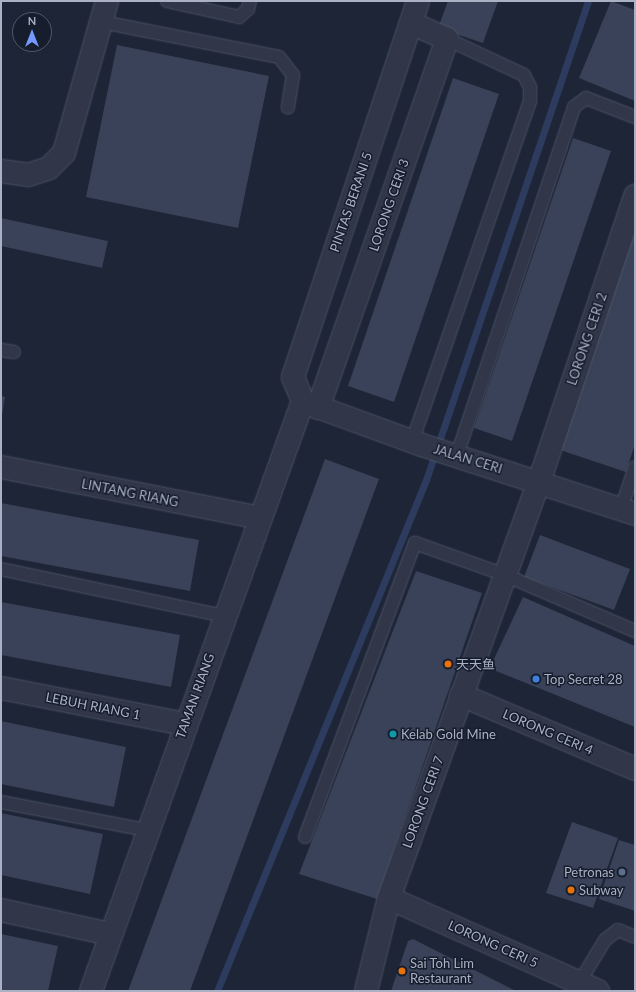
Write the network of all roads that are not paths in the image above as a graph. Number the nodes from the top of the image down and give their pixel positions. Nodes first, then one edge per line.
1 (107, 1) edge
2 (167, 1) edge
3 (250, 1) edge
4 (418, 1) edge
5 (102, 22) junction
6 (411, 23) junction
7 (447, 39) junction
8 (288, 108) dead end
9 (635, 117) edge
10 (1, 171) edge
11 (635, 196) edge
12 (1, 350) edge
13 (14, 352) dead end
14 (310, 404) junction
15 (417, 443) junction
16 (453, 454) junction
17 (1, 467) edge
18 (635, 467) edge
19 (539, 482) junction
20 (628, 512) edge
21 (260, 518) junction
22 (1, 569) edge
23 (505, 575) junction
24 (224, 616) junction
25 (635, 631) edge
26 (1, 688) edge
27 (461, 695) junction
28 (184, 724) junction
29 (635, 768) edge
30 (1, 802) edge
31 (147, 830) junction
32 (305, 837) dead end
33 (389, 898) junction
34 (1, 910) edge
35 (110, 934) junction
36 (635, 937) edge
37 (588, 987) edge
38 (91, 991) edge
39 (366, 991) edge

1 - 5 street
2 - 3 lane
4 - 6 street, PINTAS BERANI 5
5 - 8 lane
5 - 10 street
6 - 7 street
6 - 14 street, PINTAS BERANI 5
7 - 14 street, LORONG CERI 3
7 - 15 lane
9 - 16 lane
11 - 19 street, LORONG CERI 2
12 - 13 lane
14 - 15 street, JALAN CERI
14 - 21 street, TAMAN RIANG
15 - 16 street, JALAN CERI
16 - 19 street, JALAN CERI
17 - 21 street, LINTANG RIANG
18 - 20 lane
19 - 20 street, JALAN CERI
19 - 23 street, LORONG CERI 7
21 - 24 street, TAMAN RIANG
22 - 24 lane
23 - 25 lane
23 - 27 street, LORONG CERI 7
23 - 32 lane
24 - 28 street, TAMAN RIANG
26 - 28 street, LEBUH RIANG 1
27 - 29 street, LORONG CERI 4
27 - 33 street, LORONG CERI 7
28 - 31 street, TAMAN RIANG
30 - 31 lane
31 - 35 street, TAMAN RIANG
33 - 37 street, LORONG CERI 5
33 - 39 street, LORONG CERI 7
34 - 35 street
35 - 38 street, TAMAN RIANG
36 - 37 lane

